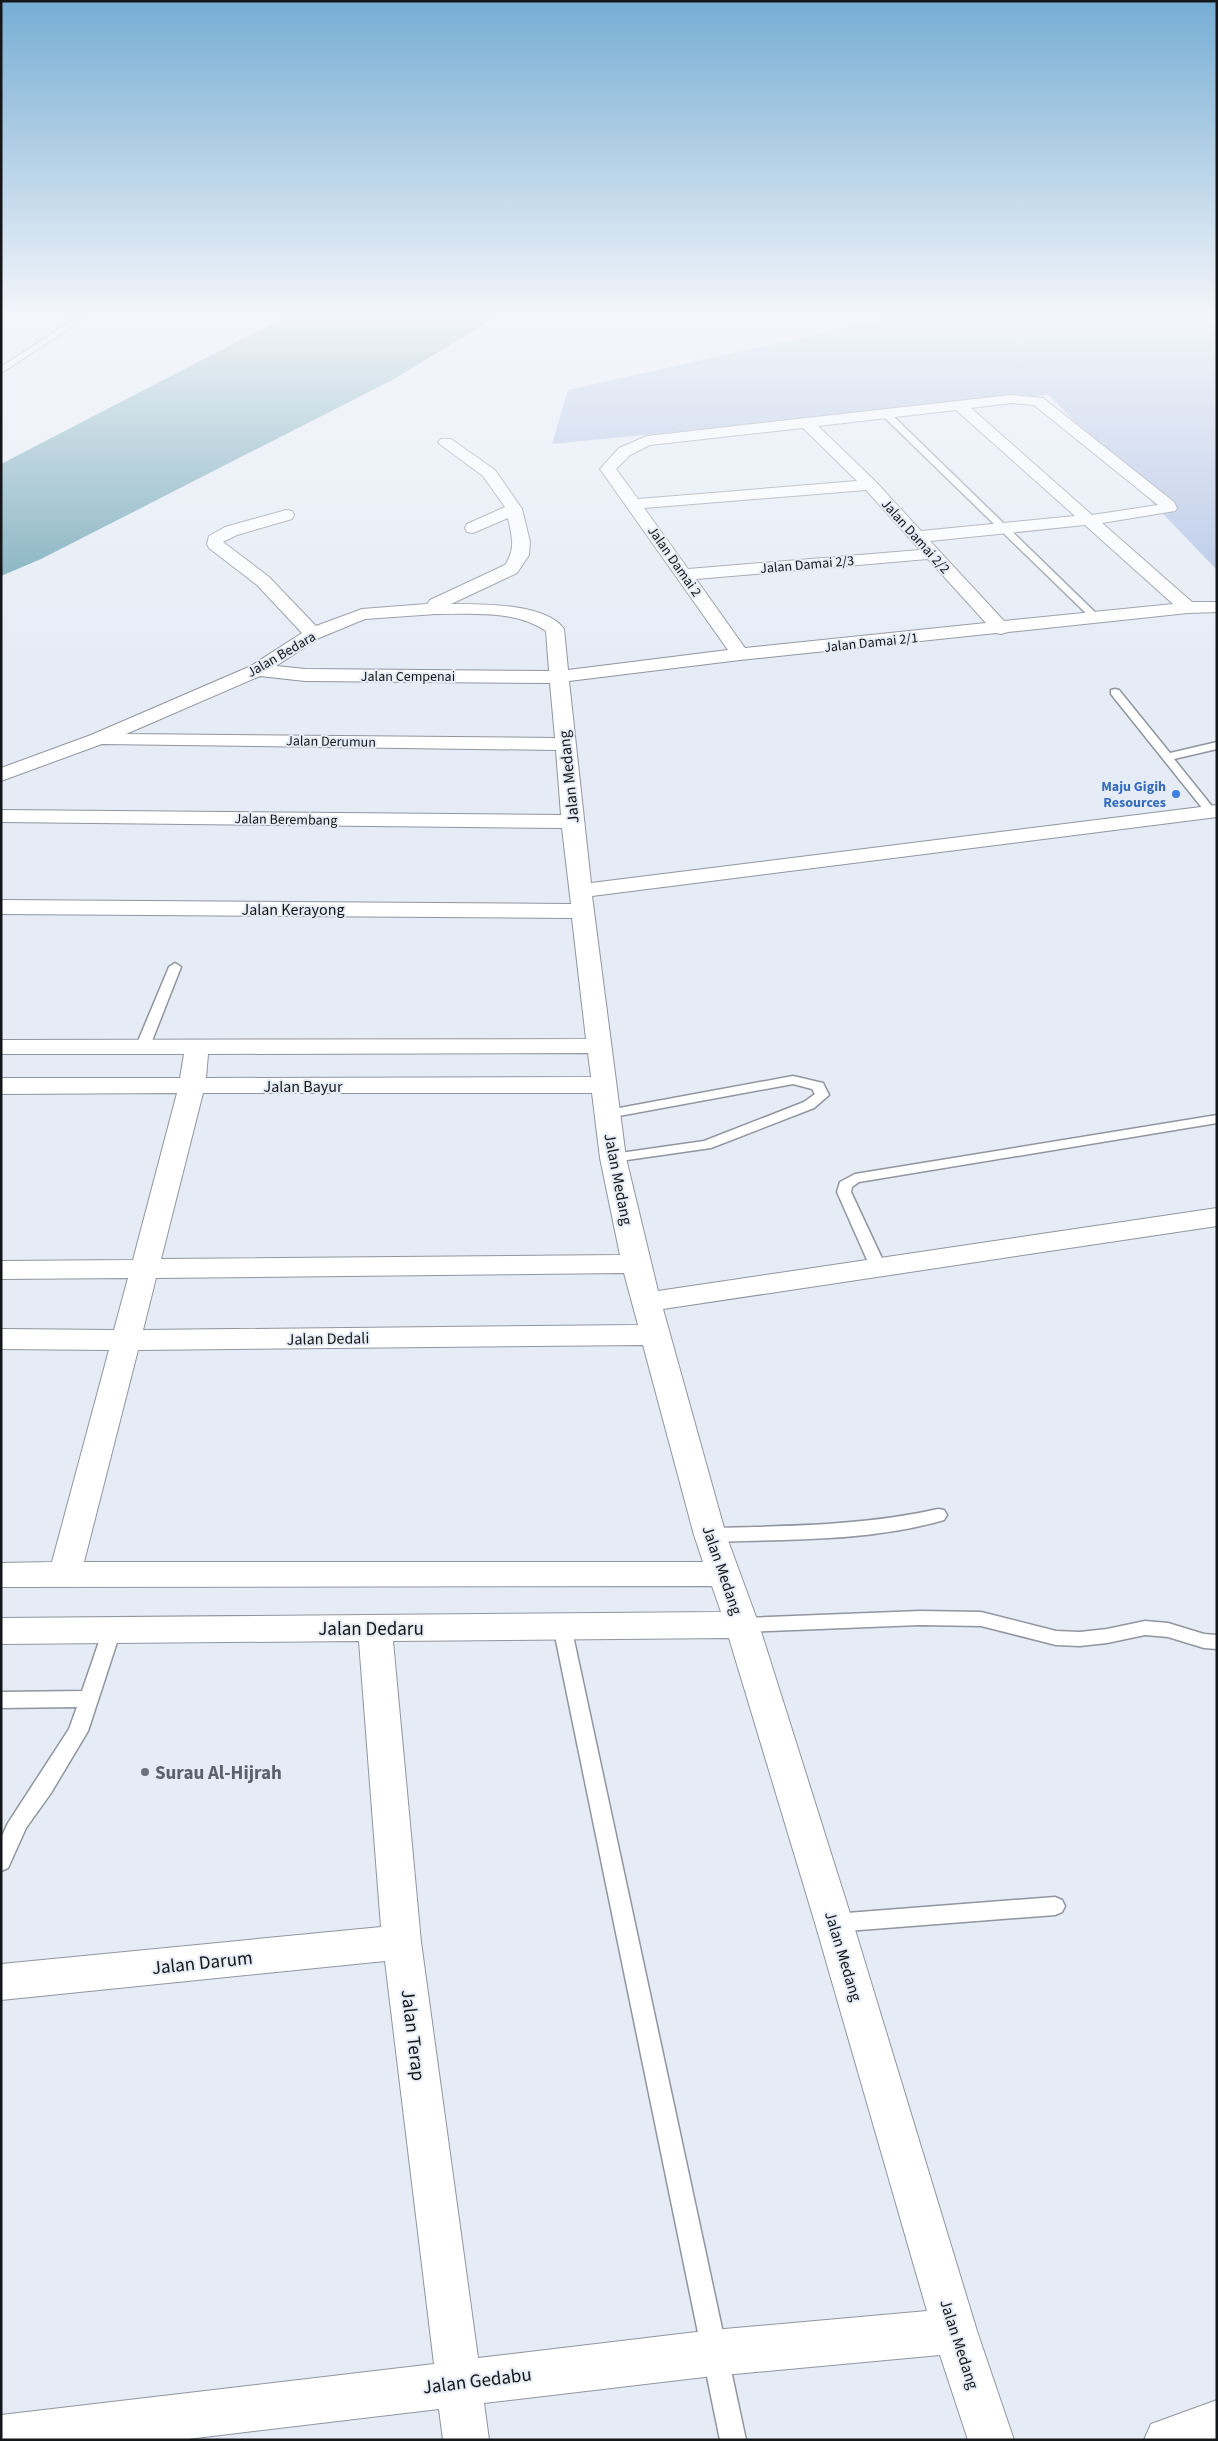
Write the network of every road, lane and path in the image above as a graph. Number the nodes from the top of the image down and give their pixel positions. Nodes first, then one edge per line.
1 (743, 431) edge
2 (815, 431) edge
3 (904, 431) edge
4 (988, 431) edge
5 (1076, 431) edge
6 (446, 442) dead end
7 (870, 485) junction
8 (635, 504) junction
9 (514, 509) junction
10 (286, 515) dead end
11 (1089, 520) junction
12 (473, 528) dead end
13 (1005, 528) junction
14 (916, 537) junction
15 (930, 554) junction
16 (684, 575) junction
17 (1217, 607) edge
18 (1188, 608) junction
19 (436, 609) junction
20 (1097, 619) junction
21 (1001, 629) junction
22 (313, 634) junction
23 (740, 654) junction
24 (258, 670) junction
25 (559, 677) junction
26 (1115, 692) dead end
27 (98, 739) junction
28 (564, 744) junction
29 (1217, 745) edge
30 (1167, 757) junction
31 (1, 775) edge
32 (1214, 811) edge
33 (1, 816) edge
34 (572, 822) junction
35 (583, 900) junction
36 (1, 907) edge
37 (175, 967) dead end
38 (1, 1046) edge
39 (143, 1046) junction
40 (196, 1046) junction
41 (600, 1046) junction
42 (1, 1086) edge
43 (192, 1086) junction
44 (606, 1100) junction
45 (1217, 1119) edge
46 (613, 1158) junction
47 (1217, 1217) edge
48 (636, 1264) junction
49 (143, 1269) junction
50 (879, 1269) junction
51 (1, 1270) edge
52 (647, 1302) junction
53 (655, 1335) junction
54 (1, 1339) edge
55 (125, 1340) junction
56 (938, 1515) dead end
57 (710, 1535) junction
58 (1, 1574) edge
59 (65, 1574) junction
60 (725, 1574) junction
61 (742, 1625) junction
62 (562, 1626) junction
63 (375, 1628) junction
64 (112, 1630) junction
65 (1, 1631) edge
66 (1217, 1642) edge
67 (88, 1699) junction
68 (1, 1700) edge
69 (1, 1862) edge
70 (1055, 1906) dead end
71 (834, 1923) junction
72 (402, 1942) junction
73 (1, 1982) edge
74 (954, 2330) junction
75 (713, 2353) junction
76 (458, 2382) junction
77 (1217, 2423) edge
78 (1, 2438) edge
79 (466, 2440) edge
80 (733, 2440) edge
81 (991, 2440) edge
82 (1167, 2440) edge

1 - 8 street, Jalan Damai 2
2 - 7 street, Jalan Damai 2/2
3 - 13 lane
4 - 11 street
5 - 11 street
6 - 9 street
7 - 8 street
7 - 14 street, Jalan Damai 2/2
8 - 16 street, Jalan Damai 2
9 - 12 street
9 - 19 street
10 - 22 street
11 - 13 street
11 - 18 street
13 - 14 street
13 - 20 lane
14 - 15 street, Jalan Damai 2/2
15 - 16 street, Jalan Damai 2/3
15 - 21 street, Jalan Damai 2/2
16 - 23 street, Jalan Damai 2
17 - 18 street, Jalan Damai 2/1
18 - 20 street, Jalan Damai 2/1
19 - 22 street, Jalan Bedara
19 - 25 street, Jalan Bedara
20 - 21 street, Jalan Damai 2/1
21 - 23 street, Jalan Damai 2/1
22 - 24 street, Jalan Bedara
23 - 25 street, Jalan Damai 2/1
24 - 25 street, Jalan Cempenai
24 - 27 street, Jalan Bedara
25 - 28 street, Jalan Medang
26 - 30 lane
27 - 28 street, Jalan Derumun
27 - 31 street, Jalan Bedara
28 - 34 street, Jalan Medang
29 - 30 lane
30 - 32 lane
32 - 35 street, Jalan Kerayong
33 - 34 street, Jalan Berembang
34 - 35 street, Jalan Medang
35 - 36 street, Jalan Kerayong
35 - 41 street, Jalan Medang
37 - 39 lane
38 - 39 street
39 - 40 street
40 - 41 street
40 - 43 street
41 - 44 street, Jalan Medang
42 - 43 street, Jalan Bayur
43 - 44 street, Jalan Bayur
43 - 49 street
44 - 46 street, Jalan Medang
44 - 46 lane
45 - 50 lane
46 - 48 street, Jalan Medang
47 - 50 street
48 - 49 street
48 - 52 street, Jalan Medang
49 - 51 street
49 - 55 street
50 - 52 street
52 - 53 street, Jalan Medang
53 - 55 street, Jalan Dedali
53 - 57 street, Jalan Medang
54 - 55 street, Jalan Dedali
55 - 59 street
56 - 57 lane
57 - 60 street, Jalan Medang
58 - 59 street
59 - 60 street
60 - 61 street, Jalan Medang
61 - 62 street, Jalan Dedaru
61 - 66 lane
61 - 71 street, Jalan Medang
62 - 63 street, Jalan Dedaru
62 - 75 lane
63 - 64 street, Jalan Dedaru
63 - 72 street, Jalan Terap
64 - 65 street, Jalan Dedaru
64 - 67 lane
67 - 68 lane
67 - 69 lane
70 - 71 lane
71 - 74 street, Jalan Medang
72 - 73 street, Jalan Darum
72 - 76 street, Jalan Terap
74 - 75 street, Jalan Gedabu
74 - 81 street, Jalan Medang
75 - 76 street, Jalan Gedabu
75 - 80 lane
76 - 78 street, Jalan Gedabu
76 - 79 street, Jalan Terap
77 - 82 street

